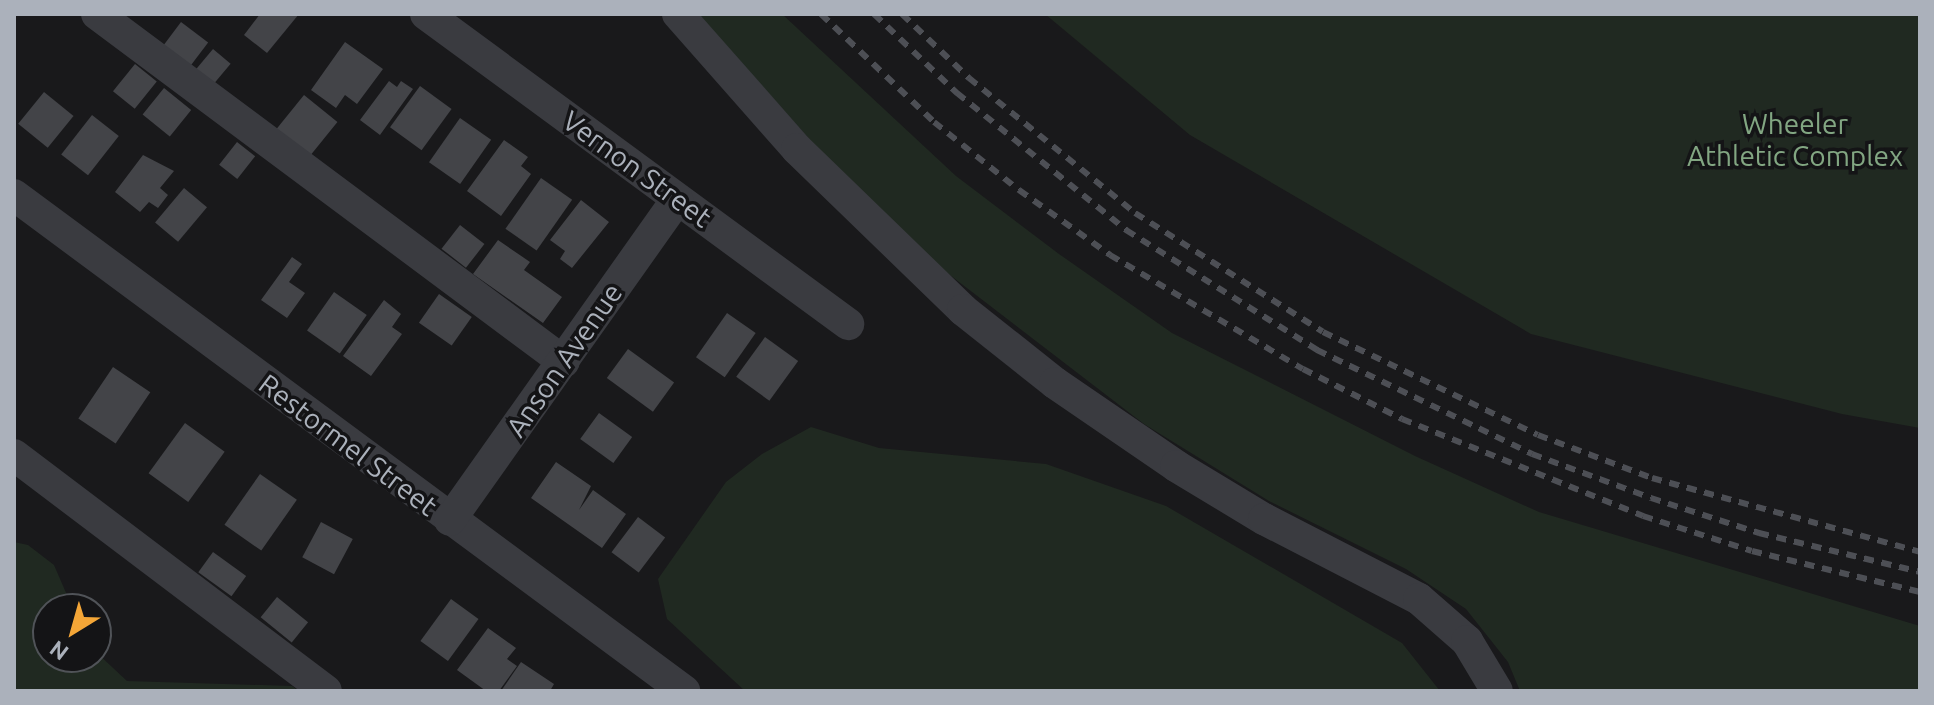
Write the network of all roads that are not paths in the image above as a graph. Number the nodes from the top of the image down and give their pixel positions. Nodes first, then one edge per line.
1 (97, 14) edge
2 (426, 14) edge
3 (678, 14) edge
4 (14, 195) edge
5 (677, 199) junction
6 (848, 324) dead end
7 (564, 362) junction
8 (14, 455) edge
9 (450, 520) junction
10 (326, 691) edge
11 (684, 691) edge
12 (1497, 691) edge

1 - 7 street
2 - 5 street, Vernon Street
3 - 12 street
4 - 9 street, Restormel Street
5 - 6 street, Vernon Street
5 - 7 street, Anson Avenue
7 - 9 street, Anson Avenue
8 - 10 street
9 - 11 street, Restormel Street

